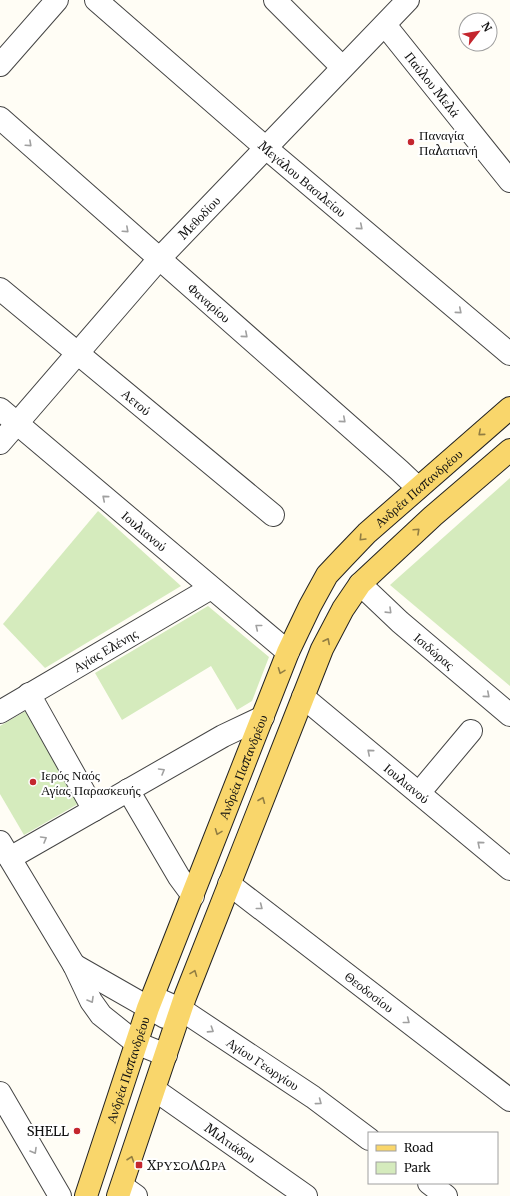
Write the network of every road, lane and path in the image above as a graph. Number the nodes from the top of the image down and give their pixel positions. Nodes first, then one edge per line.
1 (57, 0) edge
2 (96, 0) edge
3 (275, 0) edge
4 (408, 0) edge
5 (385, 25) junction
6 (0, 65) edge
7 (342, 67) junction
8 (0, 118) edge
9 (266, 148) junction
10 (510, 181) edge
11 (159, 259) junction
12 (0, 289) edge
13 (78, 354) junction
14 (510, 354) edge
15 (510, 408) edge
16 (0, 409) edge
17 (18, 424) junction
18 (0, 443) edge
19 (510, 450) edge
20 (418, 488) junction
21 (273, 515) dead end
22 (360, 584) junction
23 (211, 588) junction
24 (288, 652) junction
25 (29, 694) junction
26 (303, 697) junction
27 (0, 712) edge
28 (510, 715) edge
29 (263, 718) junction
30 (471, 731) dead end
31 (128, 790) junction
32 (419, 794) junction
33 (94, 810) junction
34 (5, 850) edge
35 (510, 869) edge
36 (229, 884) junction
37 (193, 896) junction
38 (74, 965) junction
39 (150, 1002) junction
40 (180, 1017) junction
41 (136, 1043) junction
42 (166, 1055) junction
43 (155, 1090) junction
44 (0, 1093) edge
45 (510, 1100) edge
46 (368, 1138) edge
47 (430, 1184) edge
48 (126, 1193) edge
49 (60, 1196) edge
50 (86, 1196) edge
51 (306, 1196) edge
52 (446, 1196) edge

1 - 6 street
2 - 9 street, Μεγάλου Βασιλείου
3 - 7 street
4 - 5 street, Μεθοδίου
5 - 7 street, Μεθοδίου
5 - 10 street, Παύλου Μελά
7 - 9 street, Μεθοδίου
8 -> 11 street, Φαναρίου
9 - 11 street, Μεθοδίου
9 -> 14 street, Μεγάλου Βασιλείου
11 - 13 street, Μεθοδίου
11 -> 20 street, Φαναρίου
12 - 13 street, Αετού
13 - 17 street, Μεθοδίου
13 - 21 street, Αετού
15 -> 20 main road, Ανδρέα Παπανδρέου
16 - 17 street, Ιουλιανού
17 - 18 street, Μεθοδίου
23 -> 17 street, Ιουλιανού
22 -> 19 main road
20 -> 24 main road, Ανδρέα Παπανδρέου
26 -> 22 main road
22 -> 28 street, Ισιδώρας
24 -> 23 street, Ιουλιανού
23 - 25 street, Αγίας Ελένης
24 -> 29 main road, Ανδρέα Παπανδρέου
25 - 27 street, Αγίας Ελένης
25 - 33 street
32 -> 26 street, Ιουλιανού
36 -> 26 main road
31 -> 29 street
29 -> 37 main road, Ανδρέα Παπανδρέου
30 - 32 street
31 - 33 street
31 - 37 street
35 -> 32 street, Ιουλιανού
34 -> 33 street
34 - 38 street, Αγίου Γεωργίου
40 -> 36 main road
36 -> 45 street, Θεοδοσίου
37 - 39 main road, Ανδρέα Παπανδρέου
38 - 39 street, Αγίου Γεωργίου
38 -> 41 street, Αγίου Γεωργίου
39 - 40 street, Αγίου Γεωργίου
39 - 41 main road, Ανδρέα Παπανδρέου
40 - 42 main road
40 -> 46 street, Αγίου Γεωργίου
41 - 42 street, Αγίου Γεωργίου
41 - 50 main road, Ανδρέα Παπανδρέου
42 - 43 main road
48 -> 43 main road
43 - 51 street, Μιλτιάδου
44 -> 49 street
47 - 52 street

